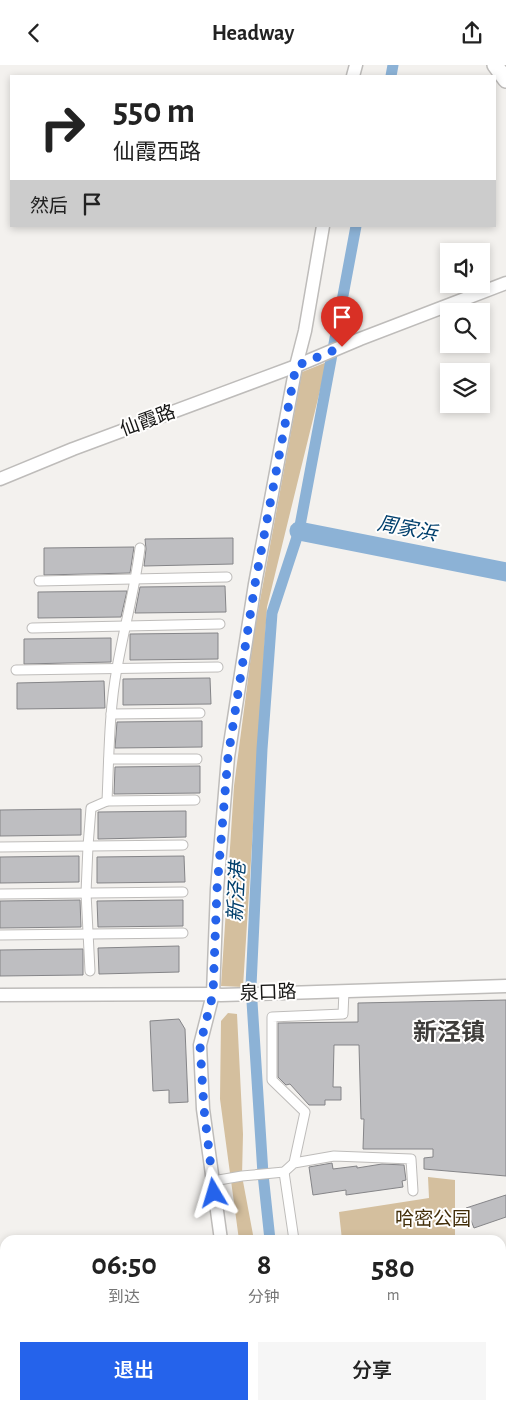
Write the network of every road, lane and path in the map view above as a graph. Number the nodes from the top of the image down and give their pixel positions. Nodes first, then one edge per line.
1 (495, 65) edge
2 (506, 80) edge
3 (323, 227) edge
4 (506, 283) edge
5 (296, 366) junction
6 (0, 479) edge
7 (140, 548) dead end
8 (227, 577) dead end
9 (136, 579) junction
10 (39, 581) dead end
11 (220, 624) dead end
12 (126, 626) junction
13 (32, 628) dead end
14 (218, 667) dead end
15 (117, 669) junction
16 (16, 670) dead end
17 (200, 713) dead end
18 (111, 714) junction
19 (108, 759) junction
20 (197, 759) dead end
21 (195, 800) dead end
22 (107, 801) junction
23 (183, 845) dead end
24 (88, 846) junction
25 (0, 847) edge
26 (183, 892) dead end
27 (86, 893) junction
28 (0, 894) edge
29 (183, 933) dead end
30 (89, 934) junction
31 (0, 935) edge
32 (90, 971) dead end
33 (506, 986) edge
34 (344, 991) junction
35 (0, 995) edge
36 (217, 995) junction
37 (294, 1163) junction
38 (284, 1172) junction
39 (213, 1181) junction
40 (414, 1191) dead end
41 (220, 1235) edge
42 (293, 1235) edge

1 - 2 main road
3 - 5 street
4 - 5 street, 仙霞路
5 - 6 street, 仙霞路
5 - 36 street
7 - 9 street
8 - 9 street
9 - 10 street
9 - 12 street
11 - 12 street
12 - 13 street
12 - 15 street
14 - 15 street
15 - 16 street
15 - 18 street
17 - 18 street
18 - 19 street
19 - 20 street
19 - 22 street
21 - 22 street
22 - 24 street
23 - 24 street
24 - 25 street
24 - 27 street
26 - 27 street
27 - 28 street
27 - 30 street
29 - 30 street
30 - 31 street
30 - 32 street
33 - 34 street, 泉口路
34 - 36 street, 泉口路
34 - 37 street
35 - 36 street, 泉口路
36 - 39 street
37 - 38 street
37 - 40 street
38 - 39 street
38 - 42 street
39 - 41 street

